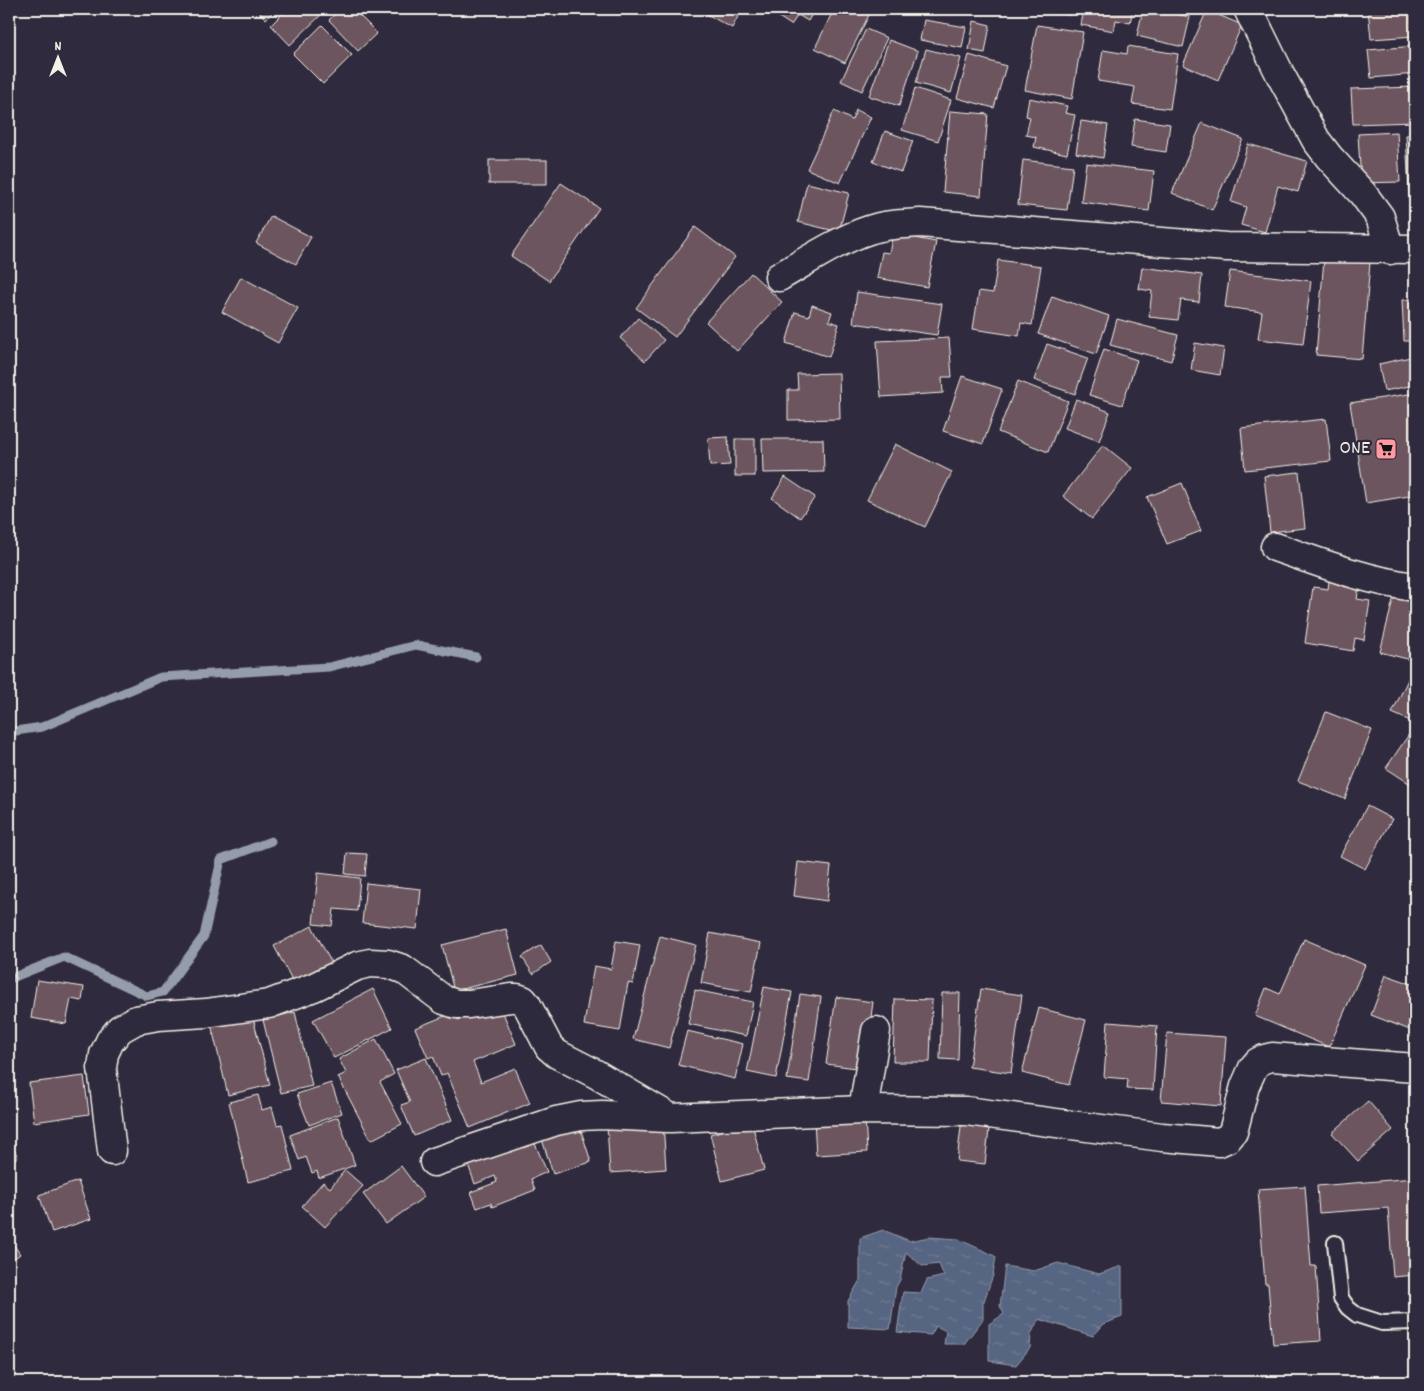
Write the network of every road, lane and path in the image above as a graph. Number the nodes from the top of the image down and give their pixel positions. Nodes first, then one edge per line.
1 (1248, 9) edge
2 (1402, 250) edge
3 (779, 277) dead end
4 (1275, 547) dead end
5 (1415, 587) edge
6 (876, 1031) dead end
7 (1415, 1068) edge
8 (863, 1110) junction
9 (671, 1118) junction
10 (112, 1151) dead end
11 (434, 1162) dead end
12 (1335, 1243) dead end
13 (1415, 1322) edge

1 - 2 street
2 - 3 street
4 - 5 street
6 - 8 street
7 - 8 street
8 - 9 street
9 - 10 street
9 - 11 street
12 - 13 lane

